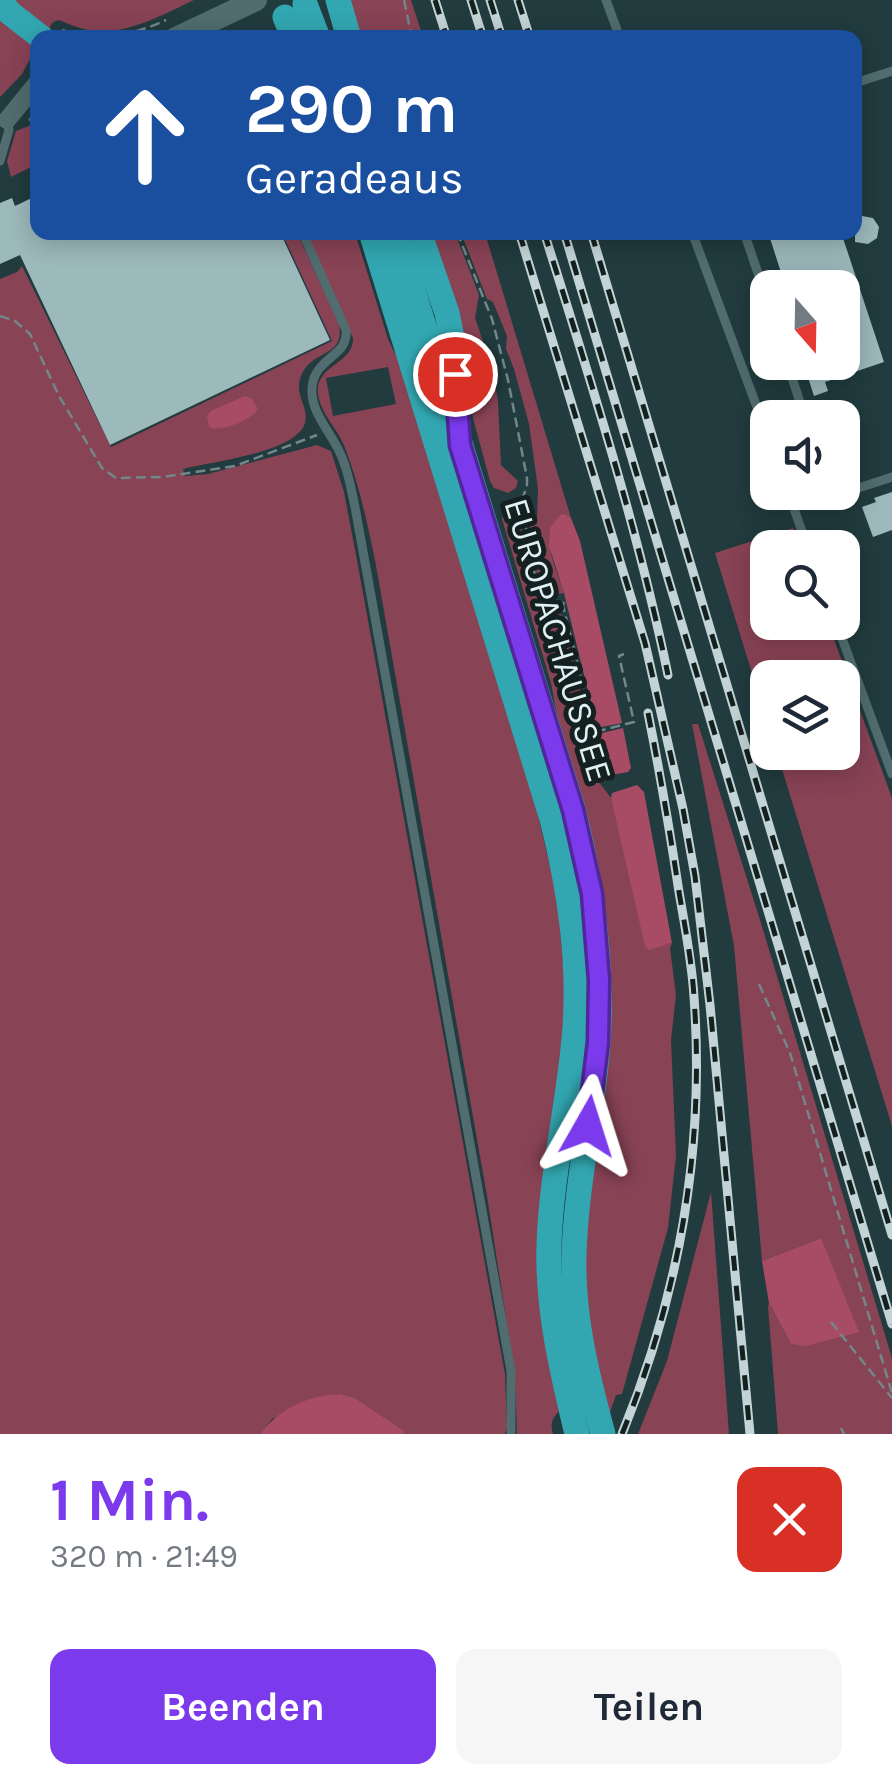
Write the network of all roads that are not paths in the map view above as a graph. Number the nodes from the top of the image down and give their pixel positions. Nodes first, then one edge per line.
1 (256, 0) edge
2 (338, 0) edge
3 (606, 0) edge
4 (0, 2) edge
5 (175, 27) edge
6 (45, 30) edge
7 (347, 30) edge
8 (617, 30) edge
9 (892, 71) edge
10 (862, 81) edge
11 (30, 91) edge
12 (30, 109) edge
13 (3, 121) edge
14 (0, 161) edge
15 (306, 240) edge
16 (372, 240) edge
17 (397, 240) edge
18 (423, 240) edge
19 (695, 240) edge
20 (747, 240) edge
21 (757, 270) edge
22 (754, 400) edge
23 (460, 445) junction
24 (892, 477) edge
25 (860, 487) edge
26 (843, 640) edge
27 (892, 774) edge
28 (511, 1434) edge
29 (577, 1434) edge
30 (603, 1434) edge

1 - 5 street
2 - 7 main road
3 - 8 lane
4 - 6 main road
9 - 10 lane
11 - 13 street
12 - 13 street
13 - 14 lane
15 - 28 lane
16 - 29 main road, EUROPACHAUSSEE
17 - 23 main road, EUROPACHAUSSEE
18 - 23 main road
19 - 22 lane
20 - 21 lane
23 - 30 main road, EUROPACHAUSSEE
24 - 25 lane
26 - 27 lane

